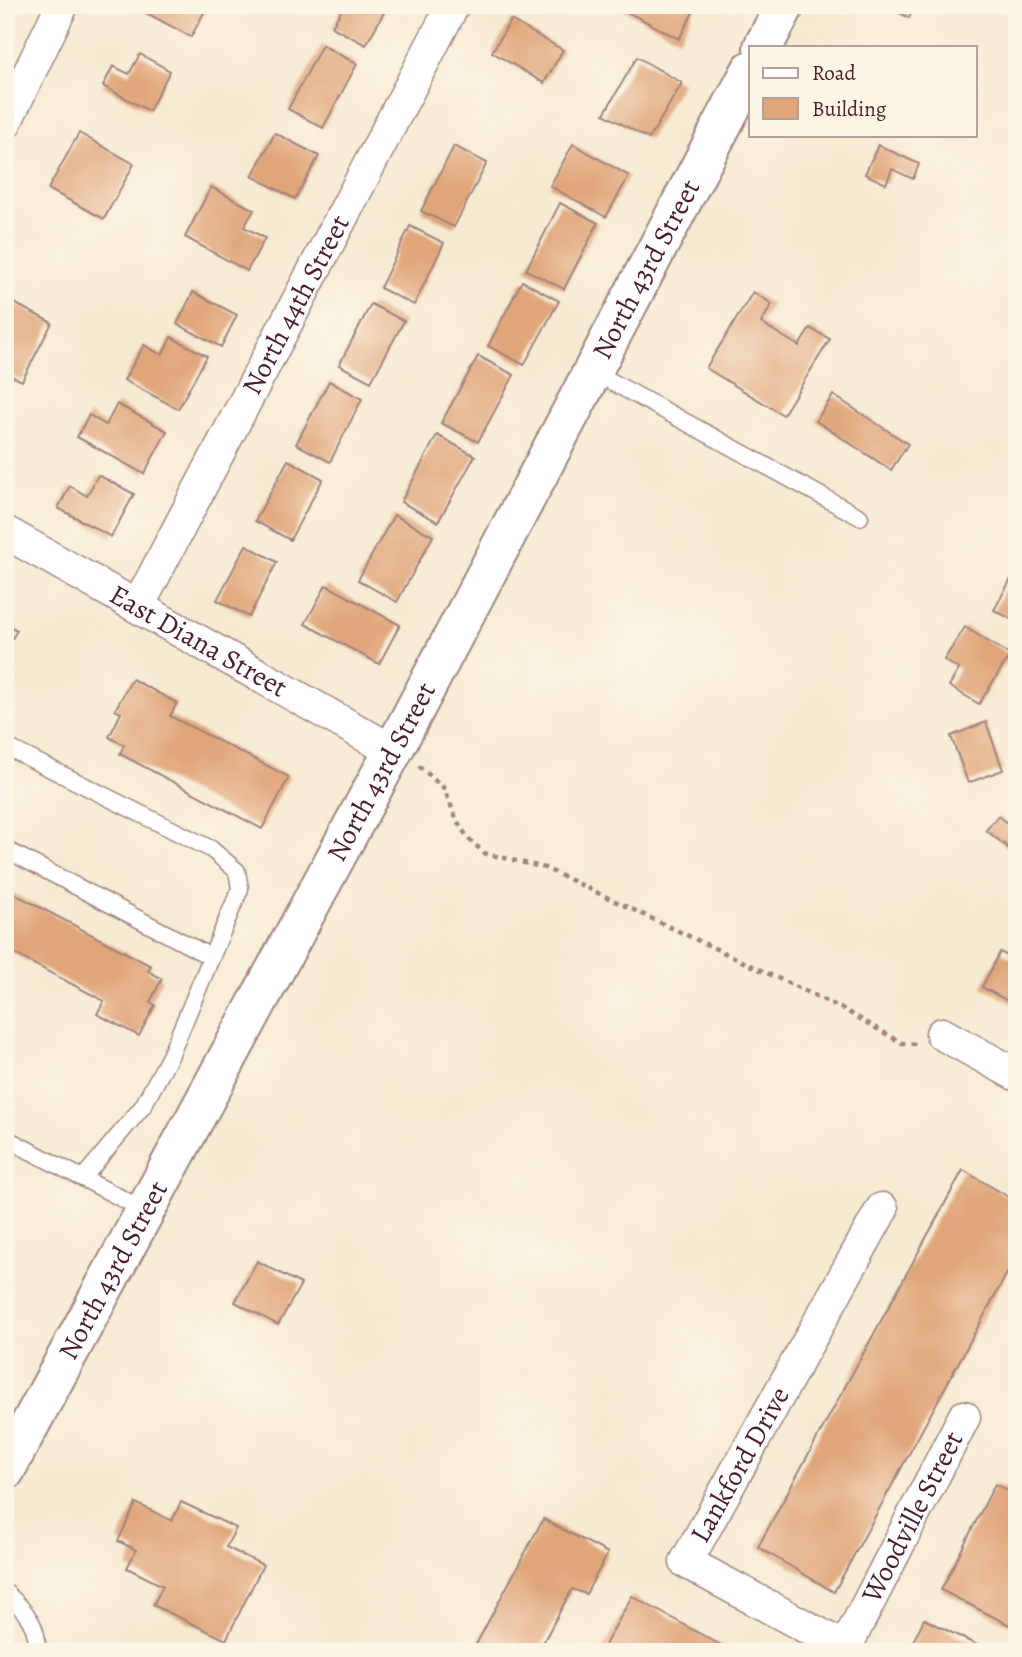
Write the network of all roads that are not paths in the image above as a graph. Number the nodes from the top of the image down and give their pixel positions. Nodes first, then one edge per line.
1 (62, 5) edge
2 (453, 5) edge
3 (785, 5) edge
4 (764, 46) edge
5 (749, 74) edge
6 (5, 123) edge
7 (592, 371) junction
8 (860, 517) dead end
9 (5, 532) edge
10 (138, 606) junction
11 (5, 746) edge
12 (405, 758) junction
13 (5, 849) edge
14 (211, 957) junction
15 (942, 1034) road end
16 (1017, 1075) edge
17 (5, 1138) edge
18 (83, 1178) junction
19 (881, 1209) dead end
20 (144, 1210) junction
21 (964, 1417) dead end
22 (5, 1471) edge
23 (5, 1592) edge
24 (844, 1650) edge
25 (36, 1652) edge

1 - 6 street
2 - 10 street, North 44th Street
3 - 4 street
5 - 7 street, North 43rd Street
7 - 8 lane
7 - 12 street, North 43rd Street
9 - 10 street, East Diana Street
10 - 12 street, East Diana Street
11 - 14 lane
12 - 20 street, North 43rd Street
13 - 14 lane
14 - 18 lane
15 - 16 street
17 - 18 lane
18 - 20 lane
19 - 24 street, Lankford Drive
20 - 22 street, North 43rd Street
21 - 24 street, Woodville Street
23 - 25 lane

